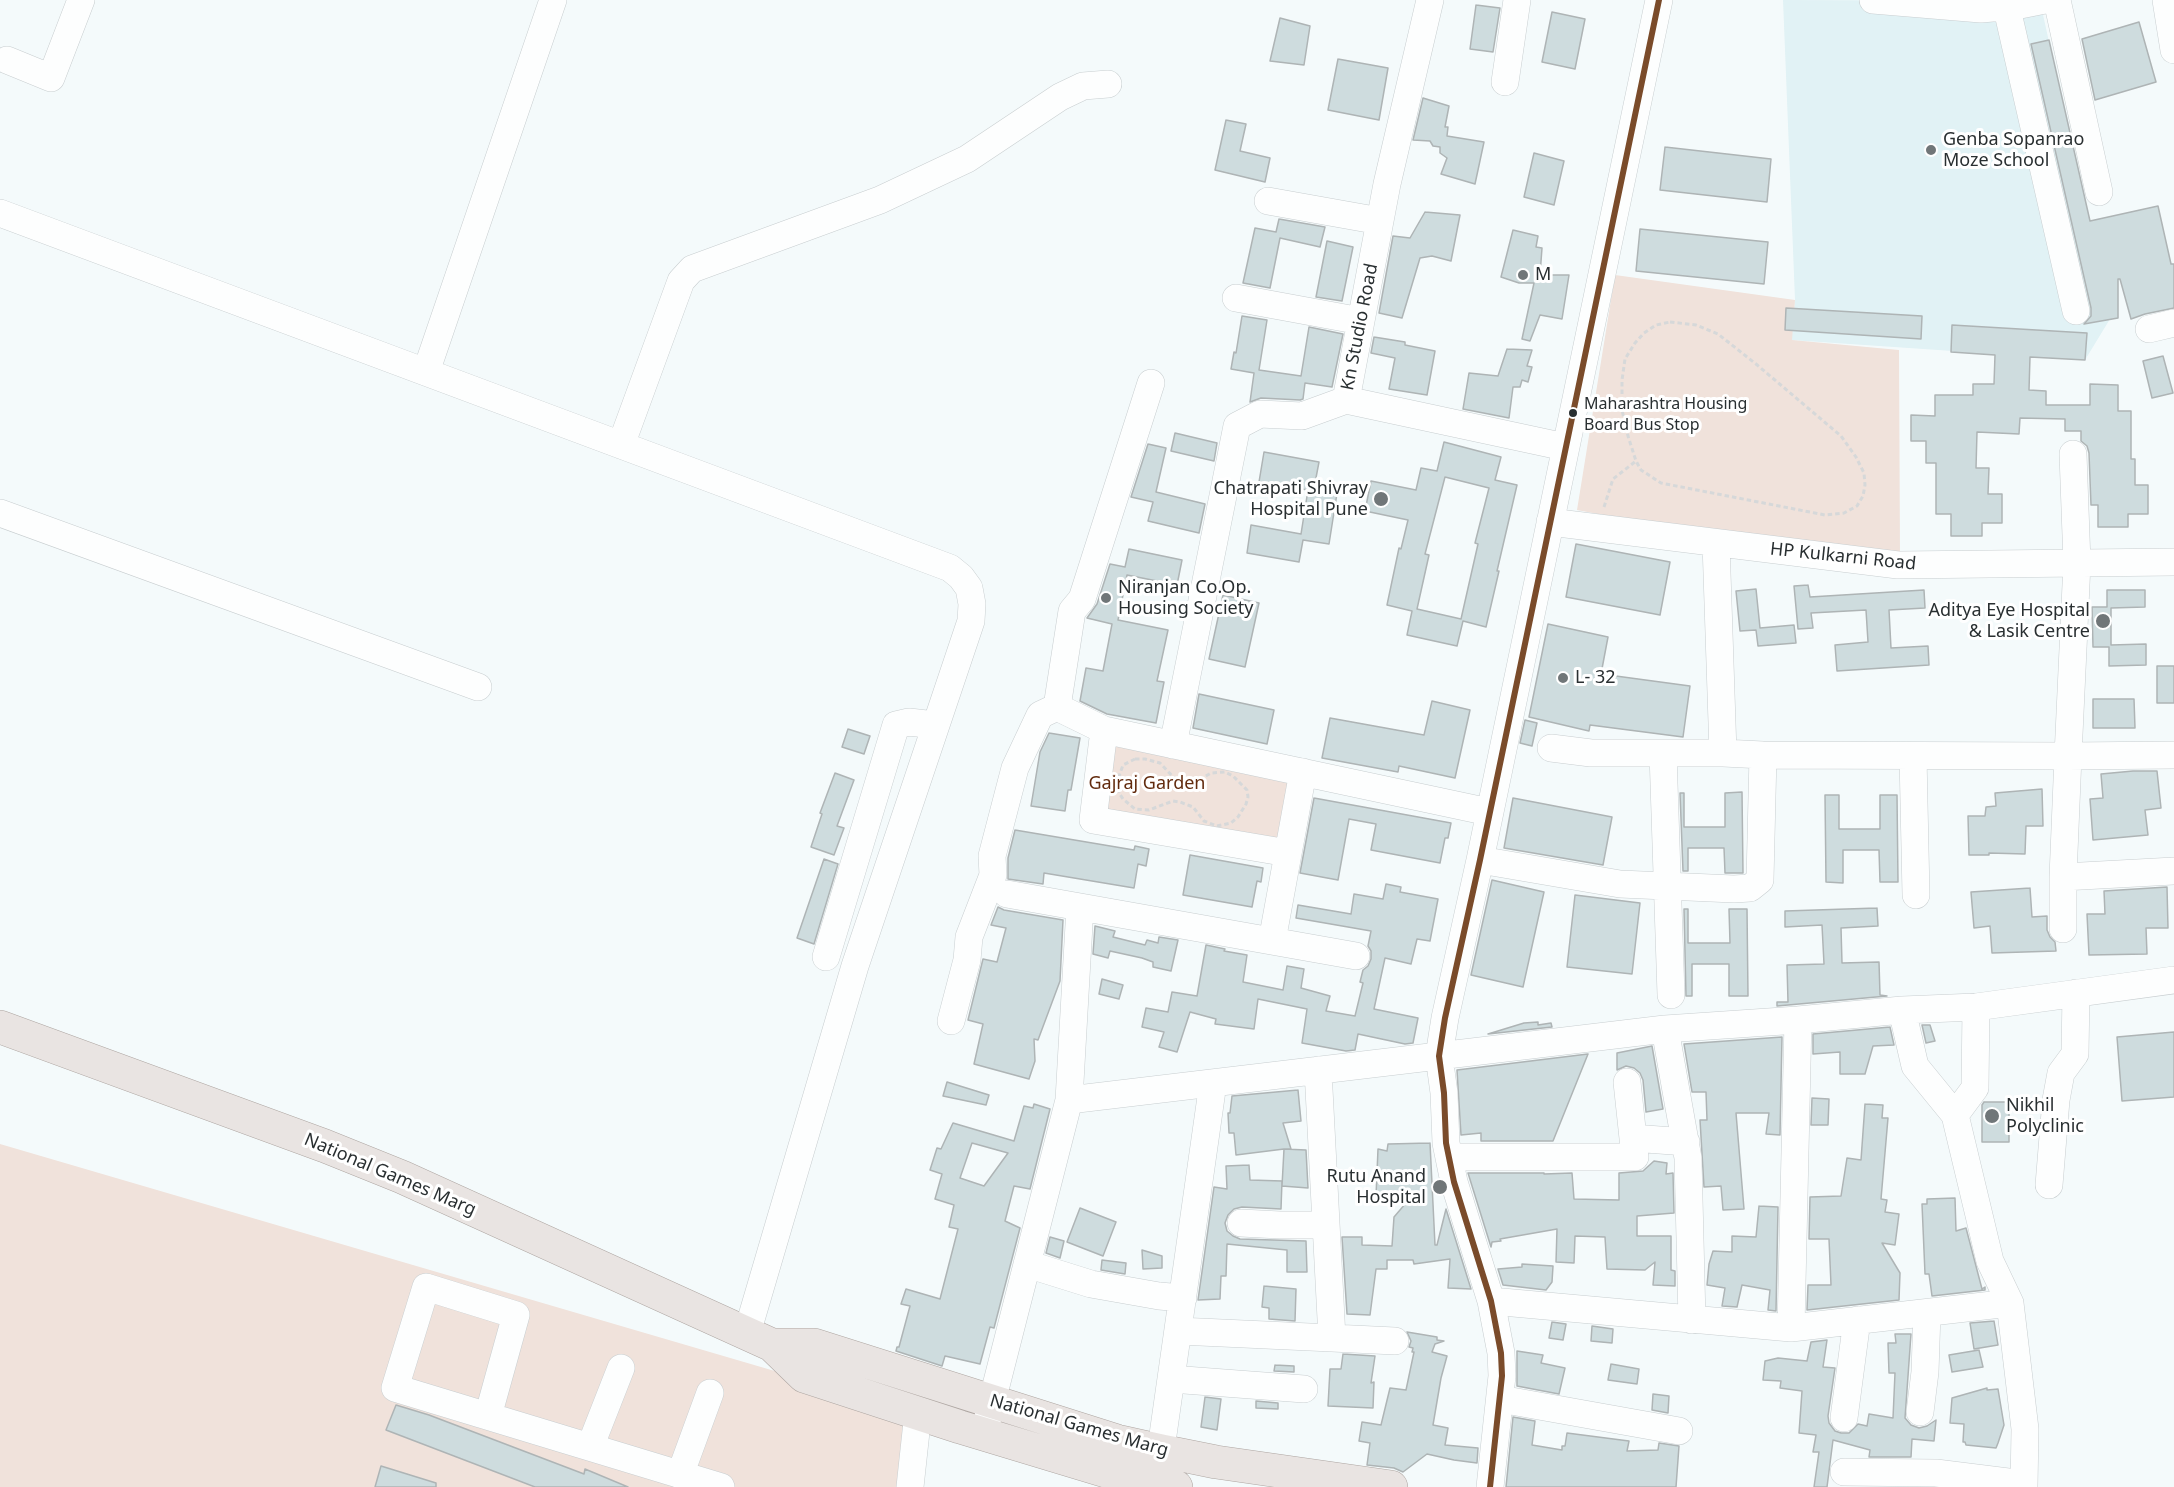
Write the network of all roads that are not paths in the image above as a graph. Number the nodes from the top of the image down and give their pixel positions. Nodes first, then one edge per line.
1 (81, 0) edge
2 (553, 0) edge
3 (1430, 0) edge
4 (1517, 0) edge
5 (1659, 0) edge
6 (1873, 0) edge
7 (2045, 0) edge
8 (2057, 0) edge
9 (2166, 0) edge
10 (2005, 3) edge
11 (2174, 50) edge
12 (2, 62) edge
13 (1504, 82) dead end
14 (1108, 84) dead end
15 (2099, 192) dead end
16 (1268, 201) dead end
17 (0, 213) edge
18 (1380, 221) junction
19 (1236, 298) dead end
20 (2076, 311) dead end
21 (1361, 321) junction
22 (426, 372) junction
23 (1150, 383) dead end
24 (1346, 400) junction
25 (621, 445) junction
26 (1565, 447) junction
27 (2073, 454) dead end
28 (0, 513) edge
29 (1550, 522) junction
30 (1716, 543) junction
31 (2174, 562) edge
32 (2077, 563) junction
33 (478, 687) dead end
34 (1057, 707) junction
35 (935, 725) junction
36 (1104, 730) junction
37 (1173, 745) junction
38 (1551, 748) dead end
39 (1664, 753) junction
40 (1723, 753) junction
41 (1763, 755) junction
42 (2174, 755) edge
43 (1913, 756) junction
44 (2068, 756) junction
45 (1303, 772) junction
46 (1489, 812) junction
47 (1288, 853) junction
48 (1480, 860) junction
49 (2174, 871) edge
50 (2063, 877) junction
51 (1666, 886) junction
52 (1007, 894) dead end
53 (1916, 895) dead end
54 (1080, 907) junction
55 (2063, 929) dead end
56 (1272, 941) junction
57 (1356, 956) dead end
58 (855, 966) junction
59 (2174, 980) edge
60 (2076, 993) junction
61 (1671, 995) dead end
62 (1976, 1007) junction
63 (1902, 1010) junction
64 (1798, 1020) junction
65 (951, 1021) dead end
66 (0, 1027) edge
67 (1665, 1029) junction
68 (1438, 1056) junction
69 (1318, 1070) junction
70 (1627, 1082) dead end
71 (1213, 1083) junction
72 (1069, 1100) junction
73 (1955, 1114) junction
74 (1633, 1138) junction
75 (1686, 1142) junction
76 (1449, 1157) junction
77 (2049, 1185) dead end
78 (1241, 1223) dead end
79 (1326, 1224) junction
80 (1027, 1264) junction
81 (1183, 1298) junction
82 (1491, 1301) junction
83 (2010, 1303) junction
84 (1927, 1312) junction
85 (1692, 1320) junction
86 (1857, 1320) junction
87 (1791, 1328) junction
88 (1178, 1331) junction
89 (1332, 1338) junction
90 (760, 1339) junction
91 (1395, 1341) dead end
92 (621, 1368) dead end
93 (1172, 1379) junction
94 (1304, 1389) dead end
95 (710, 1393) dead end
96 (1500, 1399) junction
97 (991, 1401) junction
98 (1920, 1412) dead end
99 (918, 1413) junction
100 (488, 1416) junction
101 (1845, 1418) dead end
102 (1679, 1431) dead end
103 (984, 1434) junction
104 (590, 1447) junction
105 (1162, 1451) junction
106 (1844, 1472) dead end
107 (680, 1475) junction
108 (1166, 1485) edge
109 (2024, 1485) edge
110 (721, 1487) edge
111 (910, 1487) edge
112 (1391, 1487) edge
113 (1490, 1487) edge

1 - 12 street
2 - 22 street
3 - 18 street, Kn Studio Road
4 - 13 street
5 - 26 street
6 - 10 street
7 - 10 street
8 - 15 street
9 - 11 street
10 - 20 street
14 - 25 street
16 - 18 street
17 - 22 street
18 - 21 street, Kn Studio Road
19 - 21 street
21 - 24 street, Kn Studio Road
22 - 25 street
23 - 34 street
24 - 26 street
24 - 37 street, Kn Studio Road
25 - 35 street
26 - 29 street
27 - 32 street
28 - 33 street
29 - 30 street, HP Kulkarni Road
29 - 46 street
30 - 32 street, HP Kulkarni Road
30 - 40 street
31 - 32 street, HP Kulkarni Road
32 - 44 street
34 - 36 street
34 - 65 street
35 - 58 street
35 - 58 street
36 - 37 street
36 - 47 street
37 - 45 street
38 - 39 street
39 - 40 street
39 - 51 street
40 - 41 street
41 - 43 street
41 - 51 street
42 - 44 street
43 - 44 street
43 - 53 street
44 - 50 street
45 - 46 street
45 - 47 street
46 - 48 street
47 - 56 street
48 - 51 street
48 - 68 street
49 - 50 street
50 - 55 street
51 - 61 street
52 - 54 street
54 - 56 street
54 - 72 street
56 - 57 street
58 - 90 street
59 - 60 street
60 - 62 street
60 - 77 street
62 - 63 street
62 - 73 street
63 - 64 street
63 - 73 street
64 - 67 street
64 - 87 street
66 - 90 main road, National Games Marg
67 - 68 street
67 - 75 street
68 - 69 street
68 - 76 street
69 - 71 street
69 - 79 street
70 - 74 street
71 - 72 street
71 - 81 street
72 - 80 street
73 - 83 street
74 - 75 street
74 - 76 street
75 - 85 street
76 - 82 street
78 - 79 street
79 - 89 street
80 - 81 street
80 - 97 street
81 - 88 street
82 - 85 street
82 - 96 street
83 - 84 street
83 - 109 street
84 - 86 street
84 - 98 street
85 - 87 street
86 - 87 street
86 - 101 street
88 - 89 street
88 - 93 street
89 - 91 street
90 - 97 main road, National Games Marg
90 - 99 main road, National Games Marg
92 - 104 street
93 - 94 street
93 - 105 street
95 - 107 street
96 - 102 street
96 - 113 street
97 - 103 street
97 - 105 main road, National Games Marg
99 - 103 main road, National Games Marg
99 - 111 street
100 - 100 street
100 - 104 street
103 - 108 main road, National Games Marg
104 - 107 street
105 - 108 street
105 - 112 main road, National Games Marg
106 - 109 street
107 - 110 street

